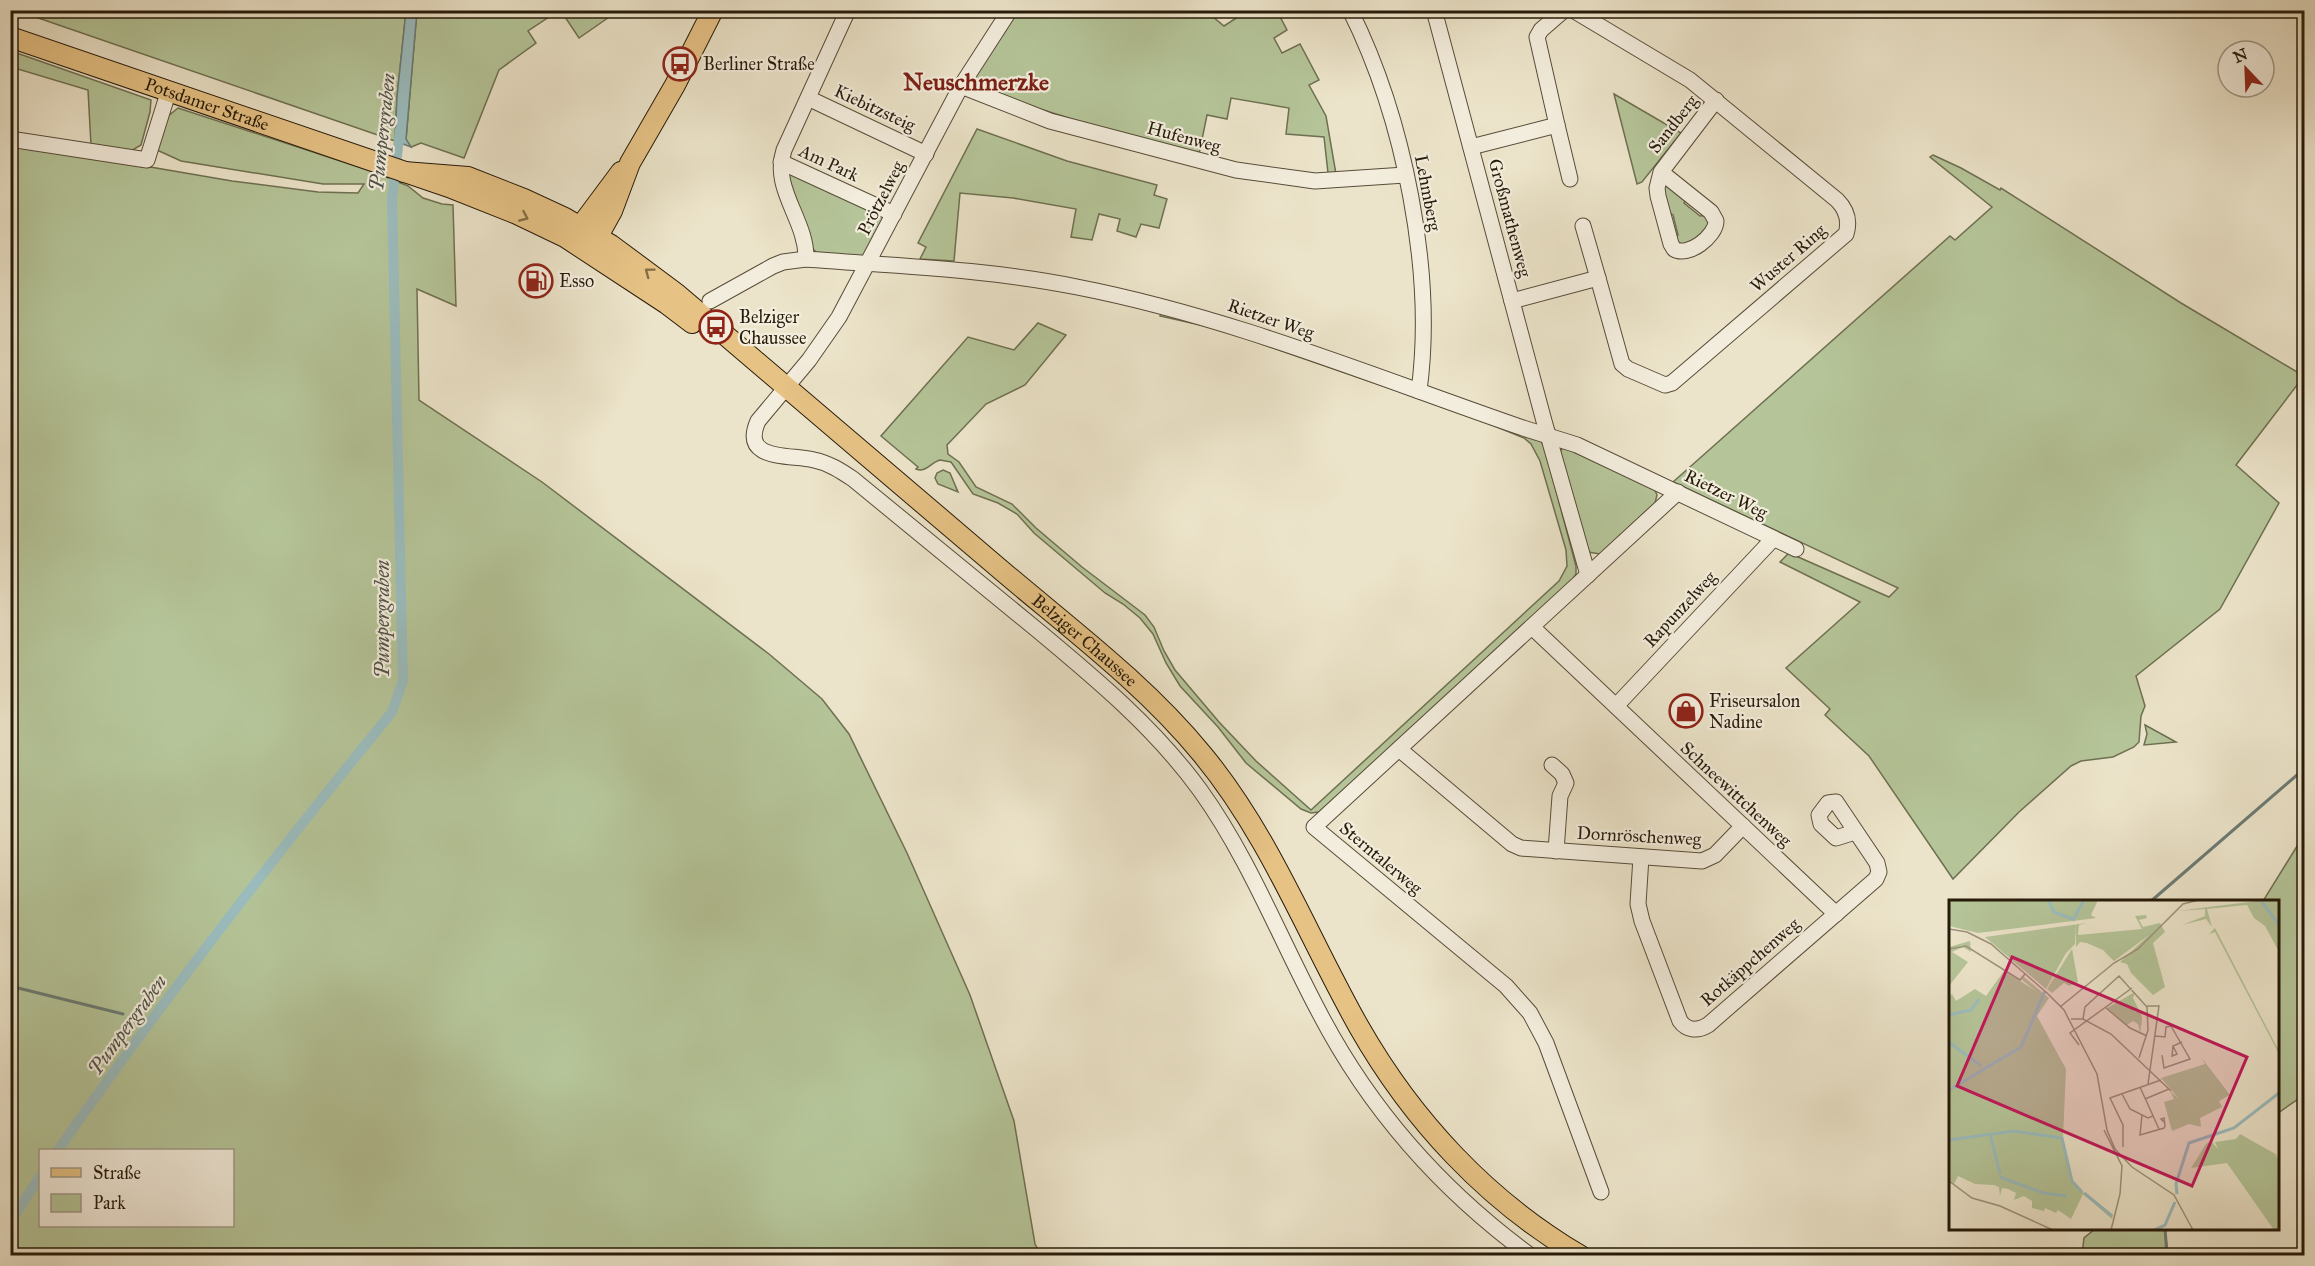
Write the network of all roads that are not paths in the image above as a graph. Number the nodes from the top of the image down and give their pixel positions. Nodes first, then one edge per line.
1 (713, 10) edge
2 (848, 10) edge
3 (1010, 10) edge
4 (1350, 10) edge
5 (1434, 10) edge
6 (1564, 10) edge
7 (1574, 10) edge
8 (10, 37) edge
9 (961, 86) junction
10 (169, 90) junction
11 (808, 98) junction
12 (1716, 100) junction
13 (1557, 125) junction
14 (10, 139) edge
15 (1471, 147) junction
16 (926, 154) junction
17 (781, 162) junction
18 (1661, 172) junction
19 (1405, 175) junction
20 (1570, 179) dead end
21 (894, 214) junction
22 (1582, 226) dead end
23 (587, 240) junction
24 (806, 260) junction
25 (867, 264) junction
26 (1598, 278) junction
27 (710, 301) dead end
28 (1512, 301) junction
29 (1419, 391) junction
30 (782, 392) junction
31 (1549, 435) junction
32 (1678, 492) junction
33 (1773, 539) junction
34 (1796, 549) dead end
35 (1588, 575) junction
36 (1532, 627) junction
37 (1616, 706) junction
38 (1399, 749) junction
39 (1552, 765) dead end
40 (1743, 826) junction
41 (1855, 832) dead end
42 (1556, 851) junction
43 (1641, 857) junction
44 (1836, 914) junction
45 (1601, 1192) dead end
46 (1531, 1256) edge
47 (1581, 1256) edge

1 - 23 main road
2 - 11 street
3 - 9 street, Prötzelweg
4 - 19 street, Lehmberg
5 - 15 street, Großmathenweg
6 - 13 street
7 - 12 street, Wuster Ring
8 - 10 main road, Potsdamer Straße
9 - 16 street, Prötzelweg
9 - 19 street, Hufenweg
10 - 14 street
10 - 23 main road, Potsdamer Straße
11 - 16 street, Kiebitzsteig
11 - 17 street
12 - 18 street, Sandberg
12 - 26 street, Wuster Ring
13 - 15 street
13 - 20 street
15 - 28 street, Großmathenweg
16 - 21 street, Prötzelweg
17 - 21 street, Am Park
17 - 24 street
18 - 18 street, Sandberg
19 - 29 street, Lehmberg
21 - 25 street, Prötzelweg
22 - 26 street, Wuster Ring
23 - 30 main road, Belziger Chaussee
24 - 25 street, Rietzer Weg
24 - 27 street, Rietzer Weg
25 - 29 street, Rietzer Weg
25 - 30 street, Prötzelweg
26 - 28 street
28 - 31 street, Großmathenweg
29 - 31 street, Rietzer Weg
30 - 46 street, Prötzelweg
30 - 47 main road, Belziger Chaussee
31 - 32 street, Rietzer Weg
31 - 35 street
32 - 33 street, Rietzer Weg
32 - 35 street, Sterntalerweg
33 - 34 street, Rietzer Weg
33 - 37 street, Rapunzelweg
35 - 36 street, Sterntalerweg
36 - 37 street, Schneewittchenweg
36 - 38 street, Sterntalerweg
37 - 40 street, Schneewittchenweg
38 - 42 street, Dornröschenweg
38 - 45 street, Sterntalerweg
39 - 42 street, Dornröschenweg
40 - 43 street, Dornröschenweg
40 - 44 street, Schneewittchenweg
41 - 44 street, Rotkäppchenweg
42 - 43 street, Dornröschenweg
43 - 44 street, Rotkäppchenweg

